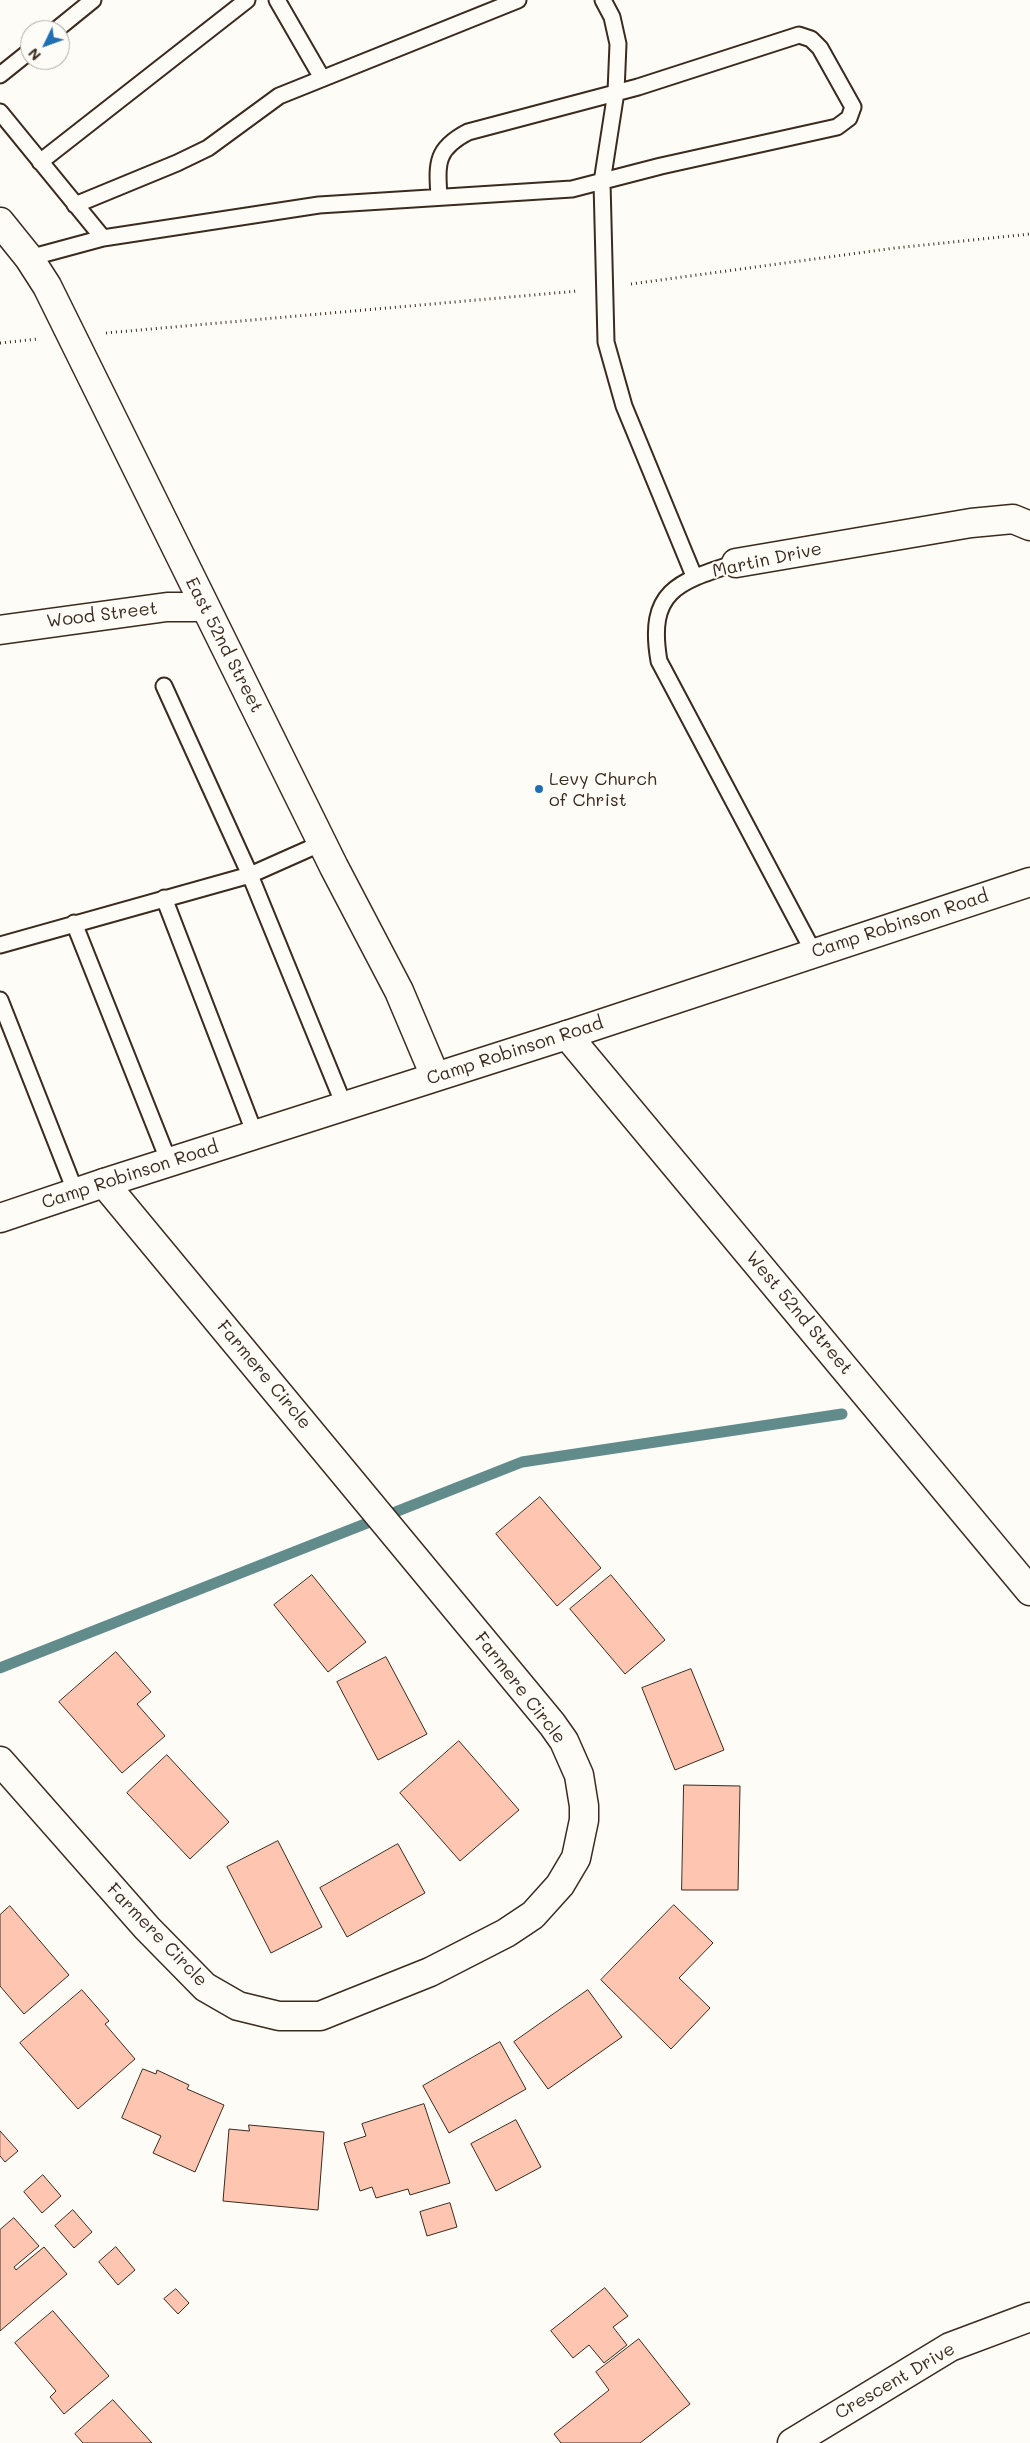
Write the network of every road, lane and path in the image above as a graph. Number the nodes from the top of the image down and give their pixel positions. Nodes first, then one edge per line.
1 (93, 0) edge
2 (247, 0) edge
3 (278, 0) edge
4 (518, 0) edge
5 (603, 0) edge
6 (68, 20) edge
7 (20, 59) edge
8 (0, 75) edge
9 (322, 78) junction
10 (616, 92) junction
11 (0, 112) edge
12 (40, 162) junction
13 (602, 182) junction
14 (439, 198) junction
15 (75, 205) junction
16 (0, 222) edge
17 (1030, 234) edge
18 (103, 238) junction
19 (29, 258) junction
20 (606, 288) junction
21 (71, 336) junction
22 (0, 343) edge
23 (1030, 526) edge
24 (736, 564) joint
25 (694, 576) junction
26 (204, 607) junction
27 (0, 630) edge
28 (164, 686) dead end
29 (322, 842) junction
30 (250, 875) junction
31 (1030, 882) edge
32 (164, 898) junction
33 (74, 923) junction
34 (0, 945) edge
35 (814, 953) junction
36 (0, 1000) edge
37 (567, 1035) junction
38 (435, 1076) junction
39 (344, 1105) junction
40 (255, 1134) junction
41 (169, 1162) junction
42 (104, 1182) junction
43 (76, 1193) junction
44 (0, 1218) edge
45 (1030, 1591) edge
46 (0, 1760) edge
47 (1030, 2317) edge
48 (792, 2443) edge

1 - 6 lane
2 - 12 lane
3 - 9 lane
4 - 9 lane
5 - 10 lane
7 - 8 lane
9 - 15 lane
10 - 13 lane
10 - 13 lane
10 - 14 lane
11 - 12 lane
12 - 15 lane
13 - 14 lane
13 - 20 lane
14 - 18 lane
15 - 18 lane
16 - 19 street, East 52nd Street
17 - 20 path
18 - 19 lane
19 - 21 street, East 52nd Street
20 - 21 path
20 - 25 lane
21 - 22 path
21 - 26 street, East 52nd Street
23 - 24 street, Martin Drive
24 - 25 lane, Martin Drive
25 - 35 lane, Martin Drive
26 - 27 street, Wood Street
26 - 29 street, East 52nd Street
28 - 30 lane
29 - 30 lane
29 - 38 street, East 52nd Street
30 - 32 lane
30 - 39 lane
31 - 35 street, Camp Robinson Road
32 - 33 lane
32 - 40 lane
33 - 34 lane
33 - 41 lane
35 - 37 street, Camp Robinson Road
36 - 43 lane
37 - 38 street, Camp Robinson Road
37 - 45 street, West 52nd Street
38 - 39 street, Camp Robinson Road
39 - 40 street, Camp Robinson Road
40 - 41 street, Camp Robinson Road
41 - 42 street, Camp Robinson Road
42 - 43 street, Camp Robinson Road
42 - 46 street, Farmere Circle
43 - 44 street, Camp Robinson Road
47 - 48 street, Crescent Drive

